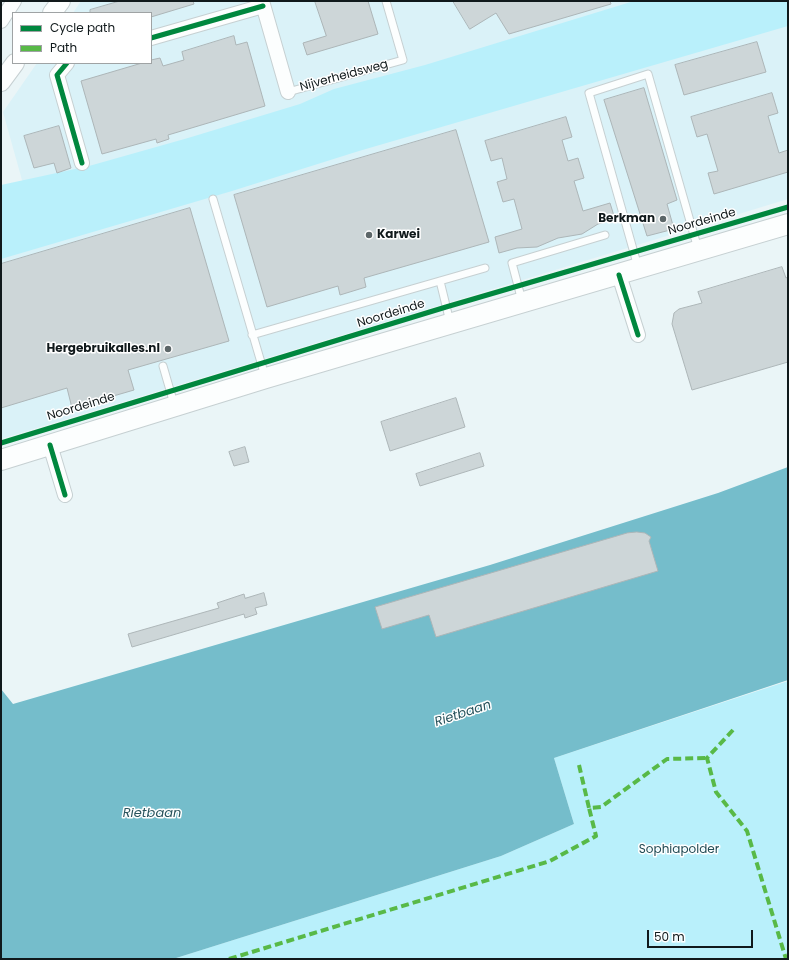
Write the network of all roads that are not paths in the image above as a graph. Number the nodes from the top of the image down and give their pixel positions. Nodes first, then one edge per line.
1 (14, 1) edge
2 (61, 1) edge
3 (386, 1) edge
4 (262, 4) edge
5 (53, 12) edge
6 (1, 21) edge
7 (152, 38) edge
8 (14, 64) edge
9 (66, 64) edge
10 (1, 82) edge
11 (288, 92) joint
12 (82, 163) dead end
13 (213, 199) dead end
14 (788, 224) edge
15 (605, 235) dead end
16 (699, 251) junction
17 (485, 268) dead end
18 (639, 269) junction
19 (619, 275) junction
20 (440, 281) junction
21 (523, 303) junction
22 (450, 324) junction
23 (252, 335) junction
24 (638, 335) dead end
25 (163, 366) dead end
26 (266, 378) junction
27 (175, 406) junction
28 (50, 445) junction
29 (1, 460) edge
30 (66, 495) dead end

1 - 6 street
2 - 5 street
3 - 11 lane, Nijverheidsweg
4 - 7 street, Nijverheidsweg
4 - 11 street, Nijverheidsweg
8 - 10 street
9 - 12 street
13 - 23 lane
14 - 16 main road
15 - 21 lane
16 - 18 main road
16 - 18 lane
17 - 20 lane
18 - 19 main road
19 - 21 main road
19 - 24 street
20 - 22 lane
20 - 23 lane
21 - 22 main road
22 - 26 main road
23 - 26 lane
25 - 27 lane
26 - 27 main road
27 - 28 main road
28 - 29 main road
28 - 30 street

